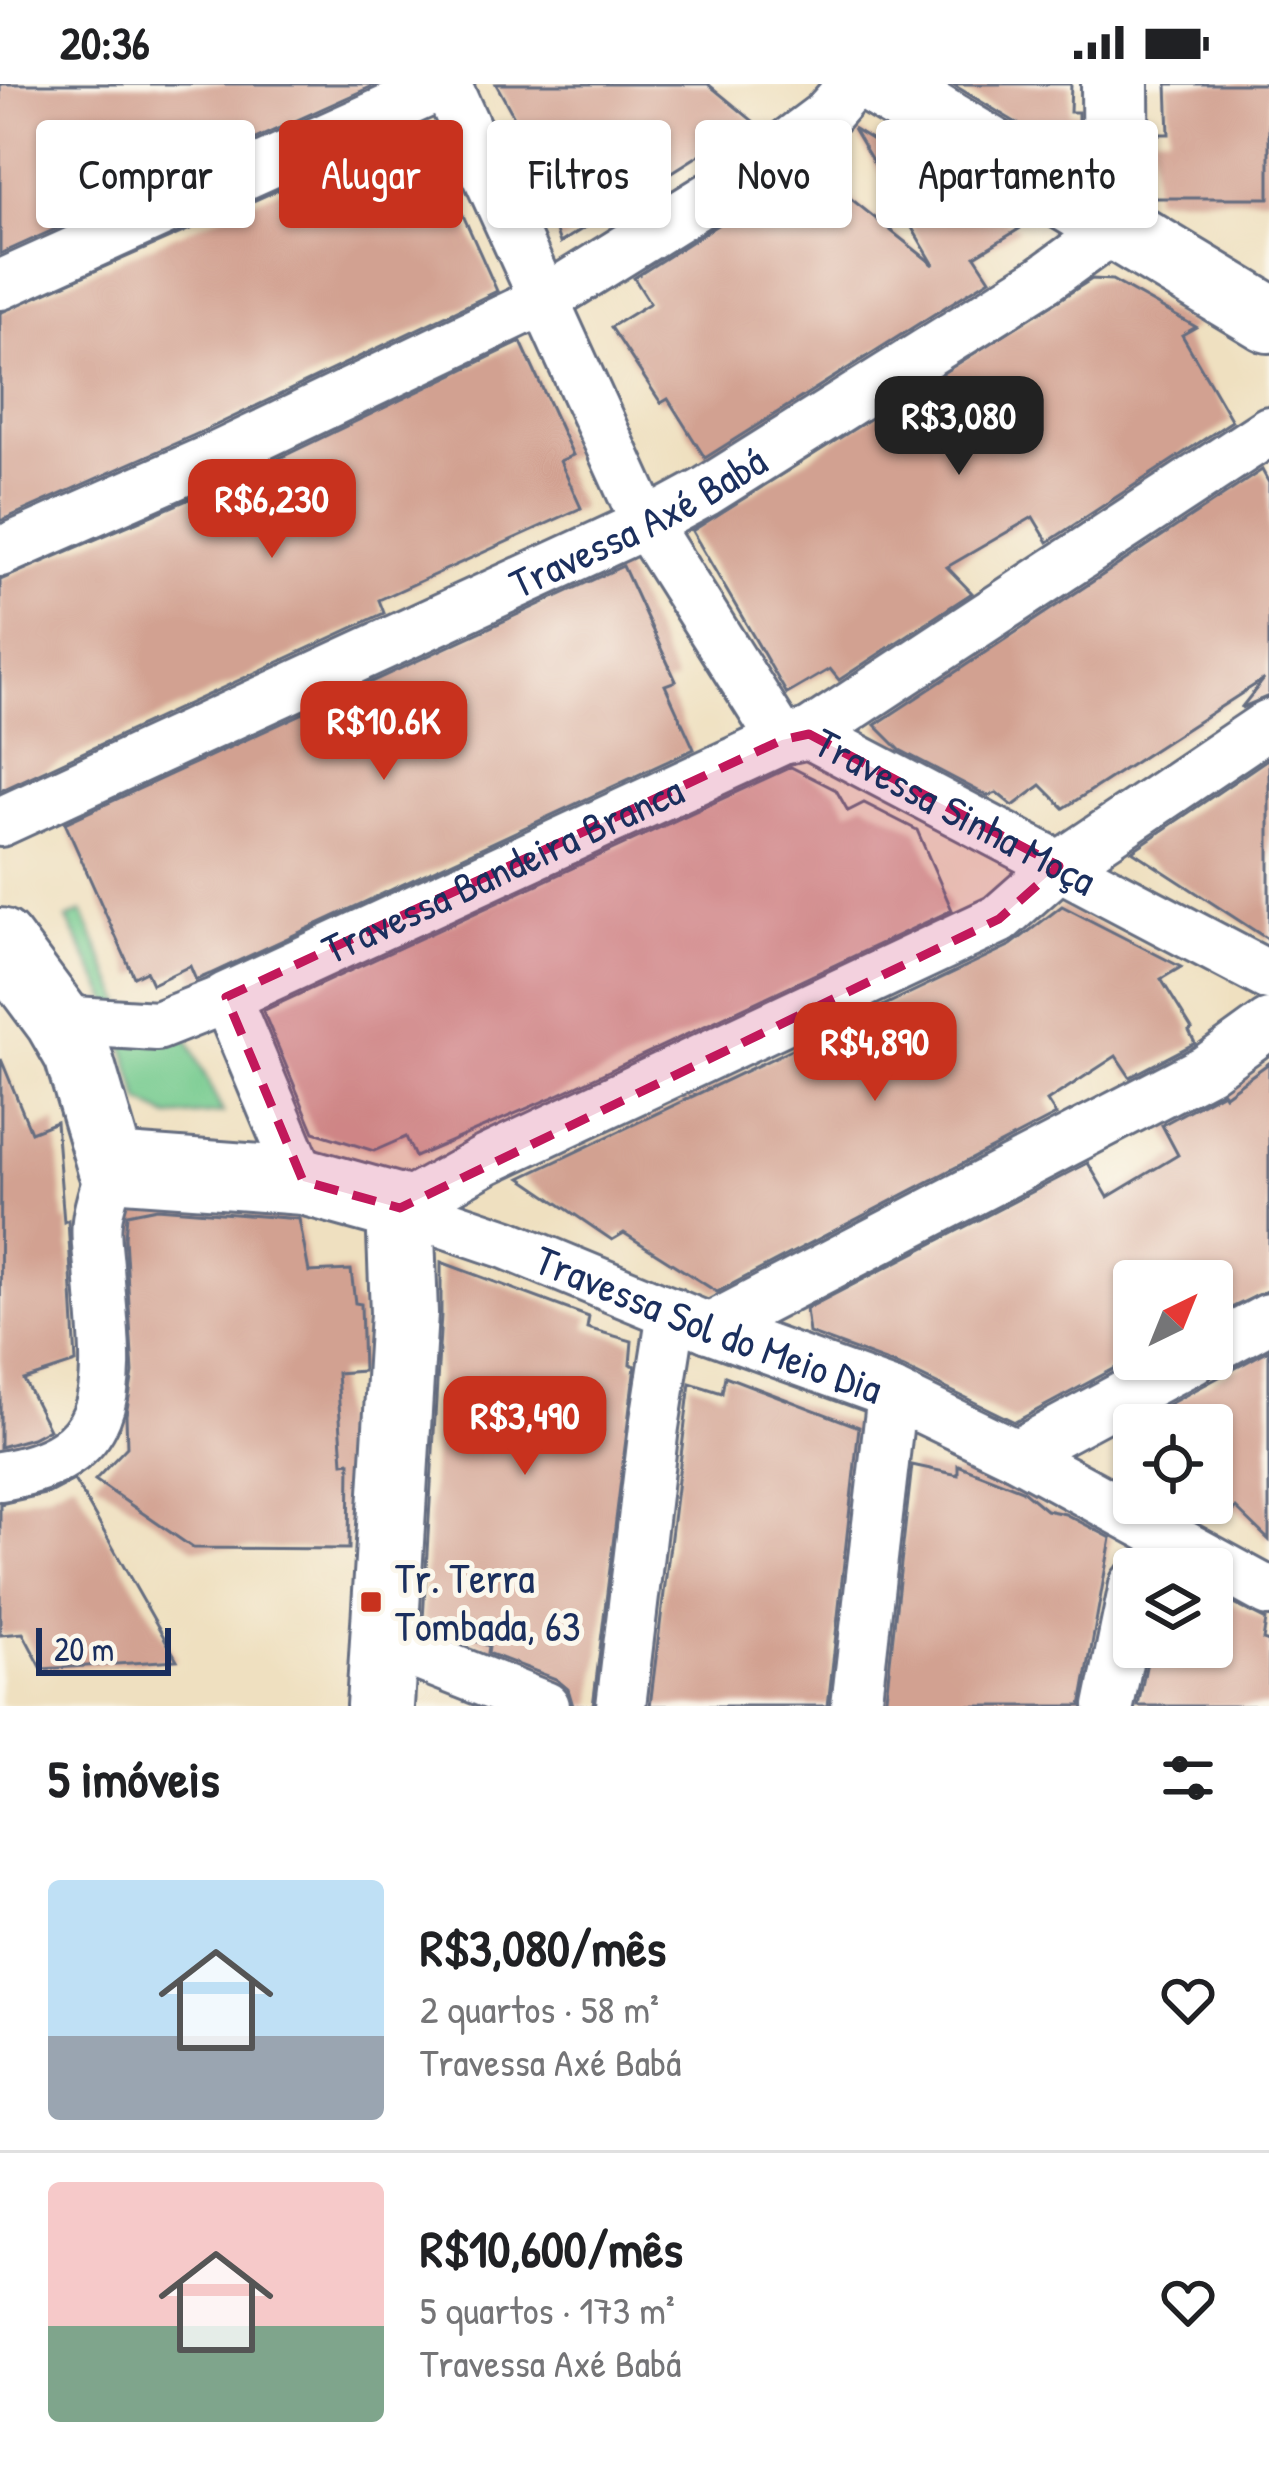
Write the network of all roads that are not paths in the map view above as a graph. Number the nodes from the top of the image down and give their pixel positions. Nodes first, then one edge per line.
1 (446, 84) edge
2 (853, 84) edge
3 (879, 84) edge
4 (1114, 84) edge
5 (939, 120) edge
6 (1115, 120) edge
7 (1115, 228) edge
8 (1118, 228) edge
9 (0, 285) edge
10 (546, 299) junction
11 (1269, 319) edge
12 (1269, 431) edge
13 (646, 524) junction
14 (0, 551) edge
15 (1269, 724) edge
16 (795, 737) junction
17 (0, 822) edge
18 (1059, 866) junction
19 (0, 942) edge
20 (1269, 976) edge
21 (225, 999) junction
22 (58, 1020) junction
23 (1269, 1024) edge
24 (111, 1166) junction
25 (303, 1181) junction
26 (400, 1208) junction
27 (1269, 1318) edge
28 (690, 1320) junction
29 (1233, 1338) edge
30 (1153, 1380) edge
31 (892, 1394) junction
32 (1016, 1454) junction
33 (0, 1476) edge
34 (1142, 1548) edge
35 (1233, 1580) edge
36 (1269, 1592) edge
37 (1117, 1668) edge
38 (383, 1675) edge
39 (545, 1706) edge
40 (621, 1706) edge
41 (856, 1706) edge
42 (1109, 1706) edge

1 - 9 street
1 - 10 street, Travessa Sinha Moça
2 - 10 street
3 - 5 street
4 - 6 street
7 - 13 street, Travessa Axé Babá
8 - 11 street
10 - 13 street, Travessa Sinha Moça
10 - 14 street
12 - 16 street, Travessa Bandeira Branca
13 - 16 street, Travessa Sinha Moça
13 - 17 street, Travessa Axé Babá
15 - 18 street
16 - 18 street, Travessa Sinha Moça
16 - 21 street, Travessa Bandeira Branca
18 - 20 street, Travessa Sinha Moça
18 - 26 street
19 - 22 street
21 - 22 street, Travessa Bandeira Branca
21 - 25 street
22 - 24 street
23 - 28 street
24 - 25 street, Travessa Sol do Meio Dia
24 - 33 street
25 - 26 street, Travessa Sol do Meio Dia
26 - 28 street, Travessa Sol do Meio Dia
26 - 38 street
27 - 29 street
28 - 31 street, Travessa Sol do Meio Dia
28 - 40 street
30 - 32 street
31 - 32 street, Travessa Sol do Meio Dia
31 - 41 street
32 - 34 street, Travessa Sol do Meio Dia
35 - 36 street, Travessa Sol do Meio Dia
37 - 42 street
38 - 39 street

